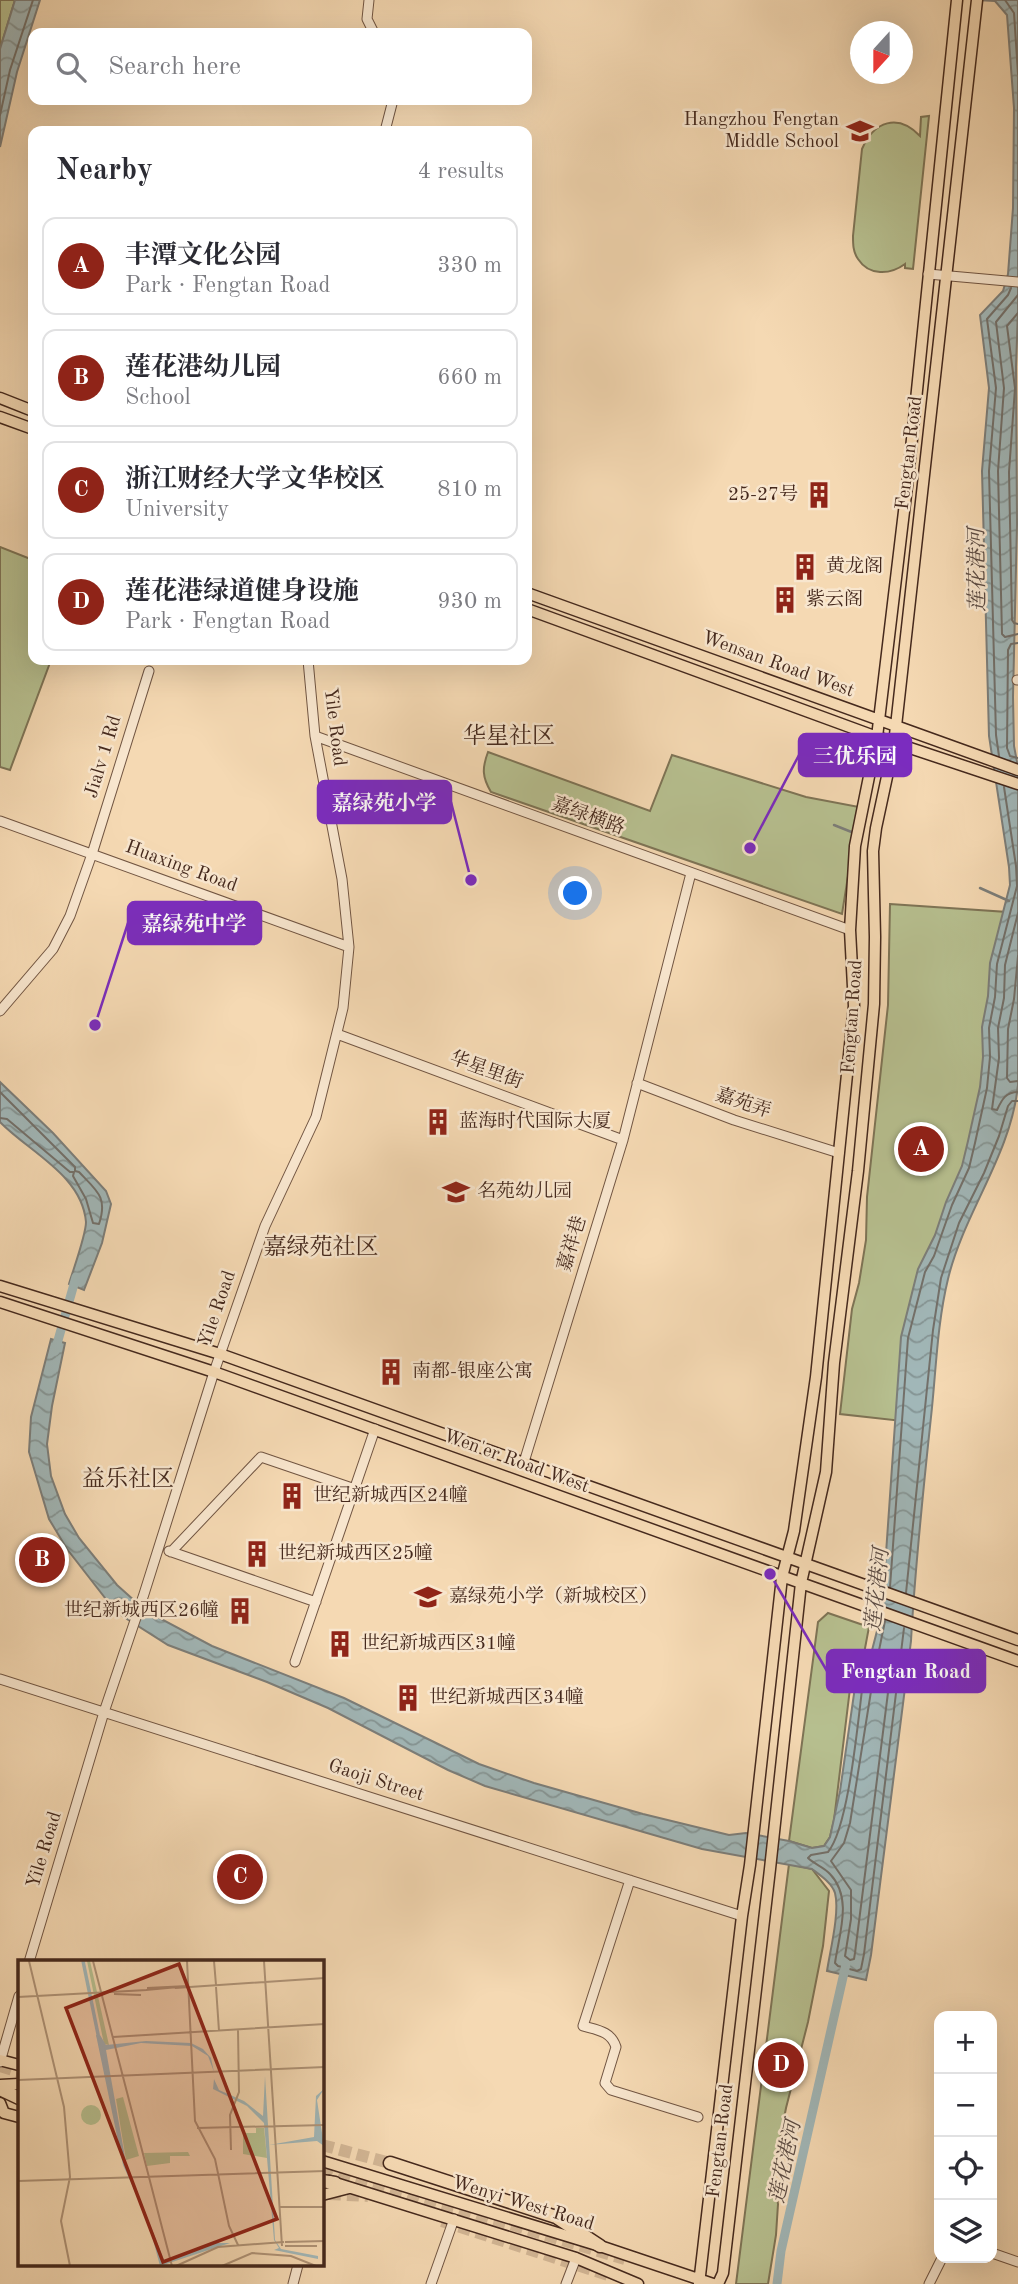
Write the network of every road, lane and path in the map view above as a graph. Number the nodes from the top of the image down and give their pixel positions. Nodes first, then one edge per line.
1 (369, 0) edge
2 (957, 0) edge
3 (977, 2) edge
4 (371, 28) edge
5 (392, 105) edge
6 (386, 126) edge
7 (928, 274) junction
8 (948, 276) junction
9 (1018, 282) edge
10 (0, 398) edge
11 (28, 409) edge
12 (0, 416) edge
13 (28, 427) edge
14 (532, 595) edge
15 (532, 610) edge
16 (308, 665) edge
17 (149, 671) dead end
18 (878, 720) junction
19 (896, 726) junction
20 (315, 736) junction
21 (877, 737) junction
22 (894, 744) junction
23 (1018, 770) edge
24 (1018, 784) edge
25 (0, 821) edge
26 (92, 854) junction
27 (691, 873) junction
28 (850, 930) junction
29 (349, 947) junction
30 (0, 1011) edge
31 (337, 1034) junction
32 (638, 1083) junction
33 (623, 1140) junction
34 (839, 1153) junction
35 (0, 1286) edge
36 (0, 1302) edge
37 (220, 1354) junction
38 (214, 1372) junction
39 (375, 1429) junction
40 (524, 1462) junction
41 (355, 1489) junction
42 (158, 1548) junction
43 (171, 1552) junction
44 (787, 1557) junction
45 (806, 1564) junction
46 (782, 1577) junction
47 (801, 1583) junction
48 (316, 1602) junction
49 (1018, 1640) edge
50 (1018, 1661) edge
51 (295, 1662) dead end
52 (0, 1679) edge
53 (104, 1712) junction
54 (630, 1880) junction
55 (742, 1916) junction
56 (30, 1960) edge
57 (18, 1999) edge
58 (0, 2061) edge
59 (18, 2065) edge
60 (18, 2084) edge
61 (0, 2087) edge
62 (18, 2097) edge
63 (0, 2103) edge
64 (698, 2117) dead end
65 (18, 2118) edge
66 (324, 2162) edge
67 (390, 2163) tunnel mouth
68 (324, 2180) edge
69 (335, 2183) joint
70 (352, 2188) junction
71 (324, 2195) edge
72 (454, 2219) junction
73 (600, 2246) junction
74 (997, 2255) edge
75 (576, 2258) junction
76 (1018, 2262) edge
77 (940, 2263) edge
78 (299, 2266) edge
79 (700, 2281) edge
80 (293, 2284) edge
81 (431, 2284) edge
82 (566, 2284) edge
83 (638, 2284) edge
84 (715, 2284) edge
85 (929, 2284) edge

1 - 4 street
2 - 7 main road, Fengtan Road
3 - 8 main road, Fengtan Road
5 - 6 street
7 - 8 street
7 - 18 main road, Fengtan Road
8 - 9 street
8 - 19 main road, Fengtan Road
10 - 11 main road
12 - 13 main road
14 - 18 main road, Wensan Road West
15 - 21 main road, Wensan Road West
16 - 20 street, Yile Road
17 - 26 street, Jialv 1 Rd
18 - 19 main road, Wensan Road West
18 - 21 main road, Fengtan Road
19 - 22 main road, Fengtan Road
19 - 23 main road, Wensan Road West
20 - 27 street, 嘉绿横路
20 - 29 street, Yile Road
21 - 22 main road, Wensan Road West
21 - 28 main road, Fengtan Road
22 - 24 main road, Wensan Road West
22 - 45 main road, Fengtan Road
25 - 26 street, Huaxing Road
26 - 29 street, Huaxing Road
26 - 30 street, Jialv 1 Rd
27 - 28 street, 嘉绿横路
27 - 32 street, 嘉祥巷
28 - 34 main road, Fengtan Road
29 - 31 street, Yile Road
31 - 33 street, 华星里街
31 - 37 street, Yile Road
32 - 33 street, 嘉祥巷
32 - 34 street, 嘉苑弄
33 - 40 street, 嘉祥巷
34 - 44 main road, Fengtan Road
35 - 37 main road, Wen'er Road West
36 - 38 main road, Wen'er Road West
37 - 38 street, Yile Road
37 - 40 main road, Wen'er Road West
38 - 39 main road, Wen'er Road West
38 - 42 street, Yile Road
39 - 41 street
39 - 46 main road, Wen'er Road West
40 - 44 main road, Wen'er Road West
41 - 43 street
41 - 48 street
42 - 43 street
42 - 53 street, Yile Road
43 - 48 street
44 - 45 main road, Wen'er Road West
44 - 46 main road, Fengtan Road
45 - 47 main road, Fengtan Road
45 - 49 main road, Wen'er Road West
46 - 47 main road, Wen'er Road West
46 - 55 main road, Fengtan Road
47 - 50 main road, Wen'er Road West
47 - 84 main road, Fengtan Road
48 - 51 street
52 - 53 street, Gaoji Street
53 - 54 street, Gaoji Street
53 - 56 street, Yile Road
54 - 55 street, Gaoji Street
54 - 64 street
55 - 79 main road, Fengtan Road
57 - 58 street
58 - 59 main road
60 - 61 main road
61 - 62 highway
63 - 65 main road
66 - 73 main road, Wenyi West Road
67 - 73 highway
68 - 69 highway
69 - 70 main road, Wenyi West Road
70 - 71 main road
70 - 72 main road, Wenyi West Road
72 - 75 main road, Wenyi West Road
72 - 81 street
73 - 79 main road, Wenyi West Road
74 - 76 street
75 - 82 street
75 - 83 main road, Wenyi West Road
77 - 85 street
78 - 80 street
79 - 84 main road, Wenyi West Road

